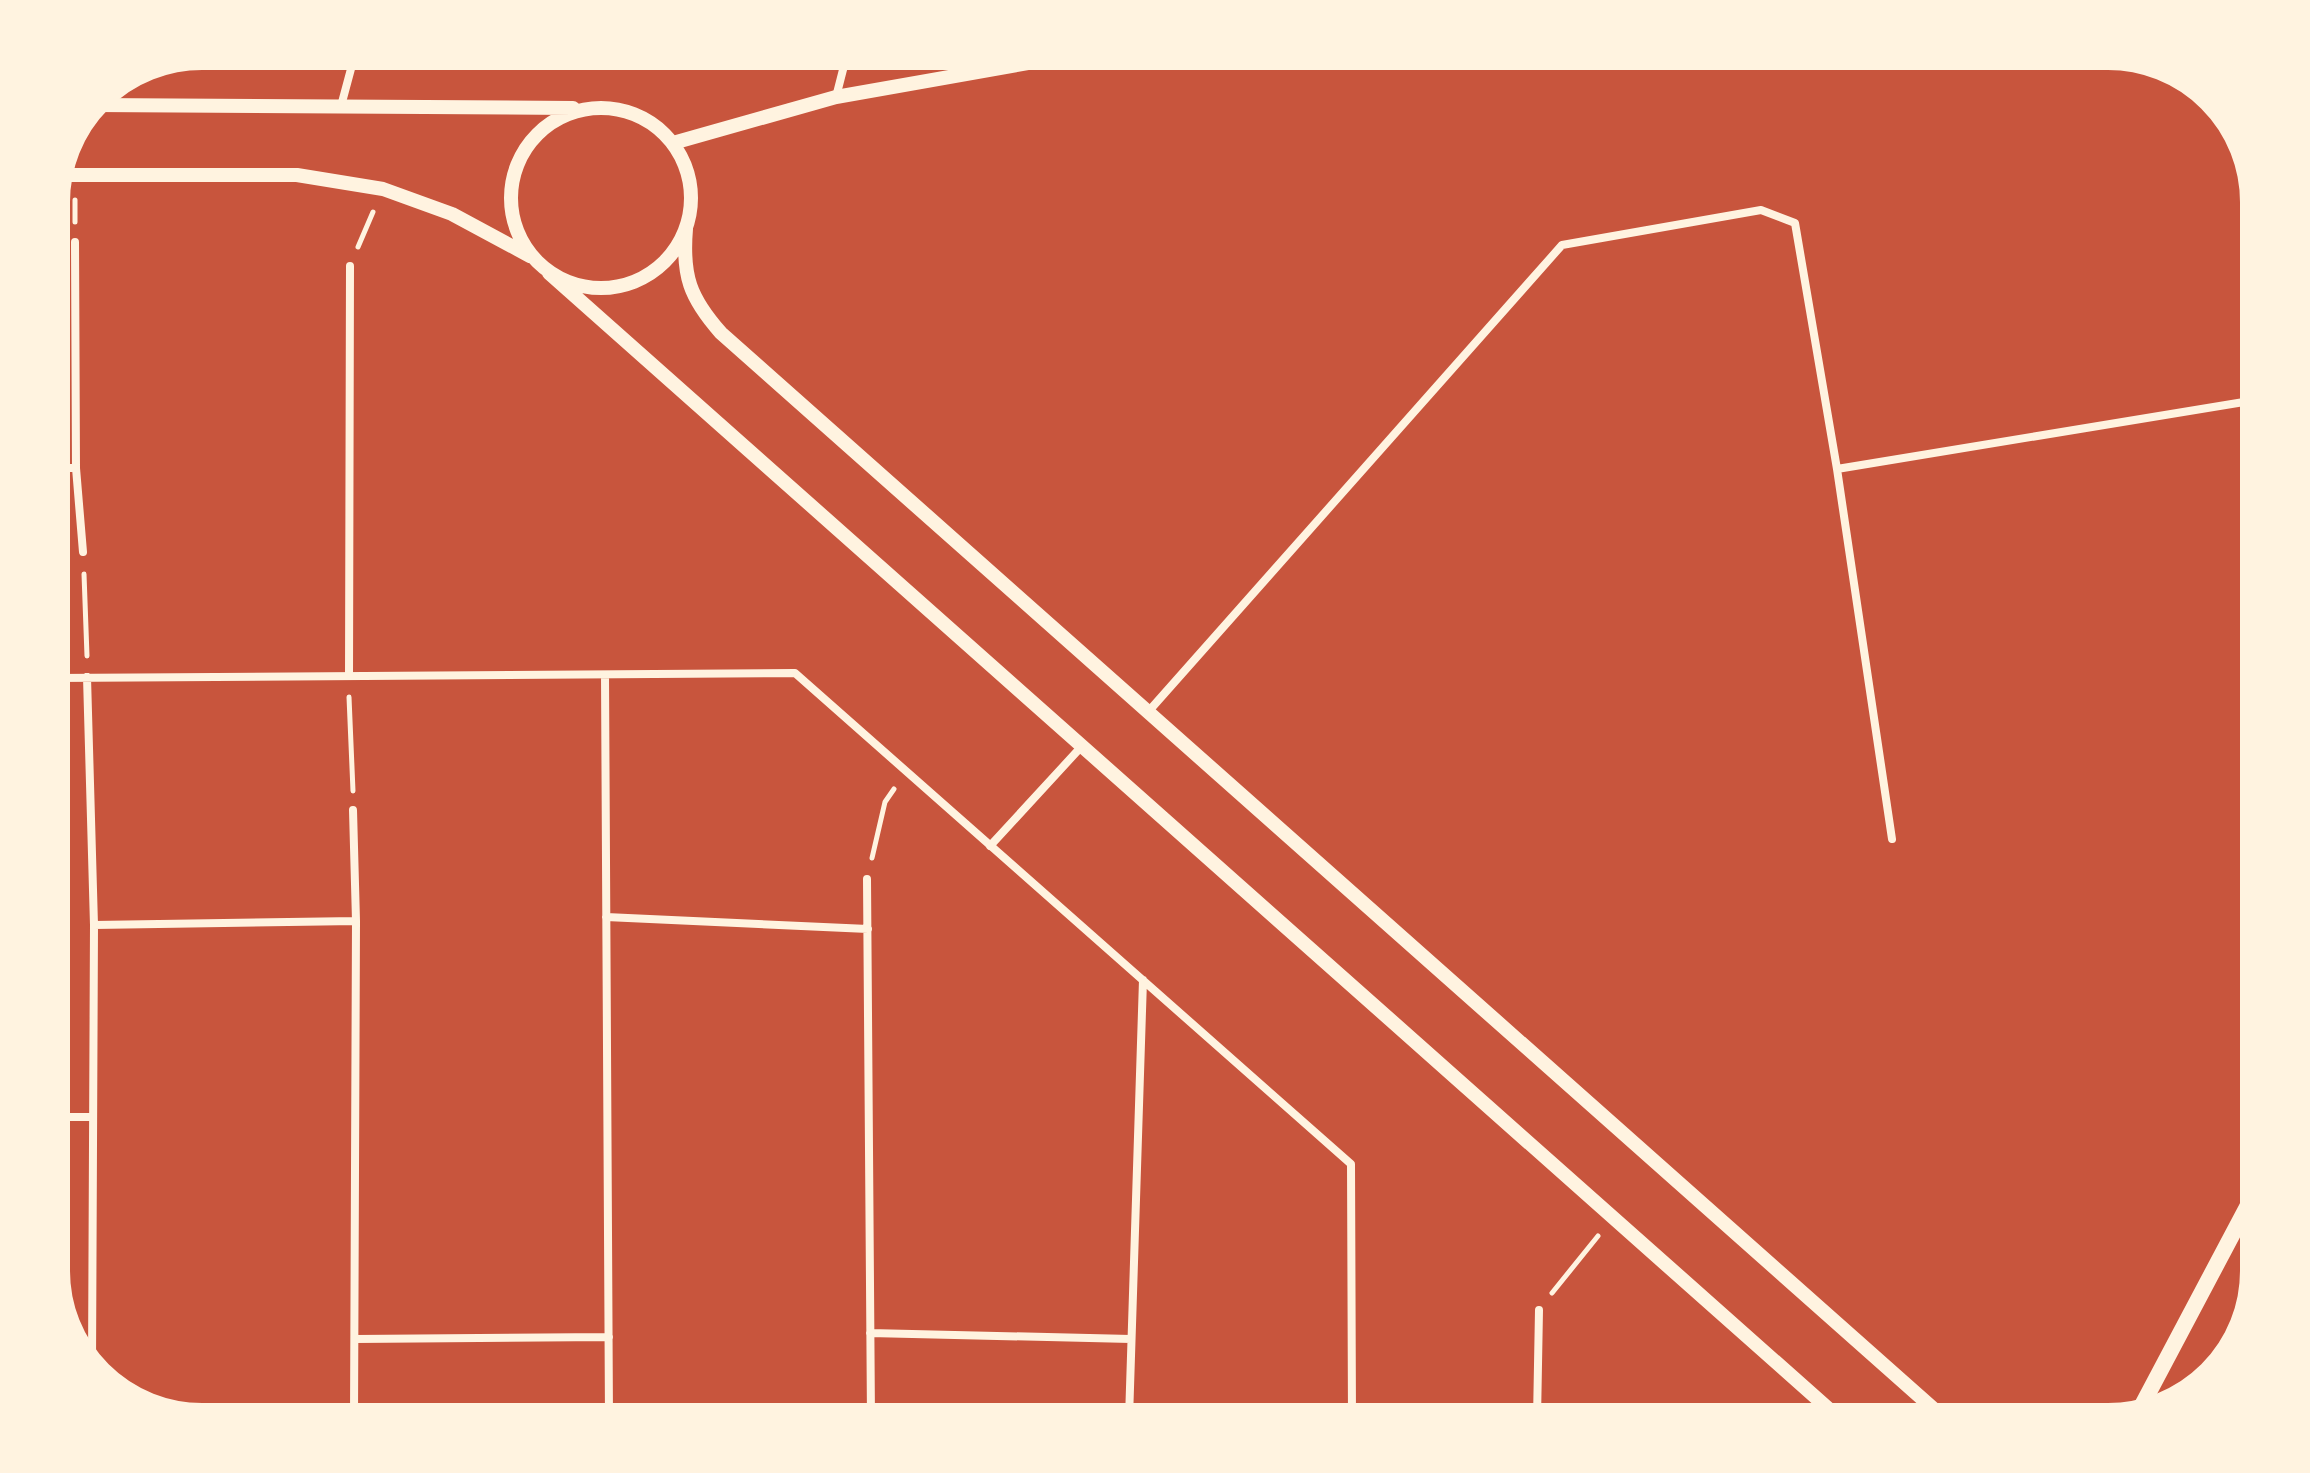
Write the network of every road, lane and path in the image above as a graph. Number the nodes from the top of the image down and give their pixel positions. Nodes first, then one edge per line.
1 (351, 68) edge
2 (843, 68) edge
3 (1000, 68) edge
4 (836, 97) junction
5 (109, 105) edge
6 (341, 106) junction
7 (585, 108) junction
8 (673, 143) junction
9 (71, 175) edge
10 (69, 186) edge
11 (383, 189) junction
12 (686, 229) junction
13 (75, 242) joint
14 (532, 257) junction
15 (350, 266) joint
16 (549, 273) junction
17 (2242, 402) edge
18 (68, 468) edge
19 (76, 468) junction
20 (1837, 469) junction
21 (83, 552) joint
22 (605, 675) junction
23 (349, 676) junction
24 (87, 677) junction
25 (68, 678) edge
26 (1148, 712) junction
27 (1082, 746) junction
28 (907, 772) junction
29 (353, 810) joint
30 (1892, 839) dead end
31 (990, 846) junction
32 (867, 879) joint
33 (606, 917) junction
34 (356, 921) junction
35 (94, 925) junction
36 (868, 929) junction
37 (1143, 980) junction
38 (68, 1117) edge
39 (93, 1117) junction
40 (2242, 1216) edge
41 (1613, 1217) junction
42 (1539, 1310) joint
43 (870, 1333) junction
44 (609, 1337) junction
45 (355, 1339) junction
46 (1131, 1339) junction
47 (92, 1347) edge
48 (2145, 1399) edge
49 (354, 1405) edge
50 (609, 1405) edge
51 (871, 1405) edge
52 (1129, 1405) edge
53 (1352, 1405) edge
54 (1537, 1405) edge
55 (1824, 1405) edge
56 (1929, 1405) edge

1 - 6 street
2 - 4 street
3 - 4 street
4 - 8 street
5 - 6 street
6 - 7 street
7 - 8 street
7 - 14 street
8 - 12 street
9 - 11 street
10 - 13 path
11 - 14 street
11 - 15 path
12 - 16 street
12 - 26 street
13 - 19 street
14 - 16 street
15 - 23 street
16 - 27 street
17 - 20 street
18 - 19 street
19 - 21 street
20 - 26 street
20 - 30 street
21 - 24 path
22 - 23 street
22 - 28 street
22 - 33 street
23 - 24 street
23 - 29 path
24 - 25 street
24 - 35 street
26 - 56 street
27 - 31 street
27 - 41 street
28 - 31 street
28 - 32 path
29 - 34 street
31 - 37 street
32 - 36 street
33 - 36 street
33 - 44 street
34 - 35 street
34 - 45 street
35 - 39 street
36 - 43 street
37 - 46 street
37 - 53 street
38 - 39 street
39 - 47 street
40 - 48 main road
41 - 42 path
41 - 55 street
42 - 54 street
43 - 46 street
43 - 51 street
44 - 45 street
44 - 50 street
45 - 49 street
46 - 52 street

